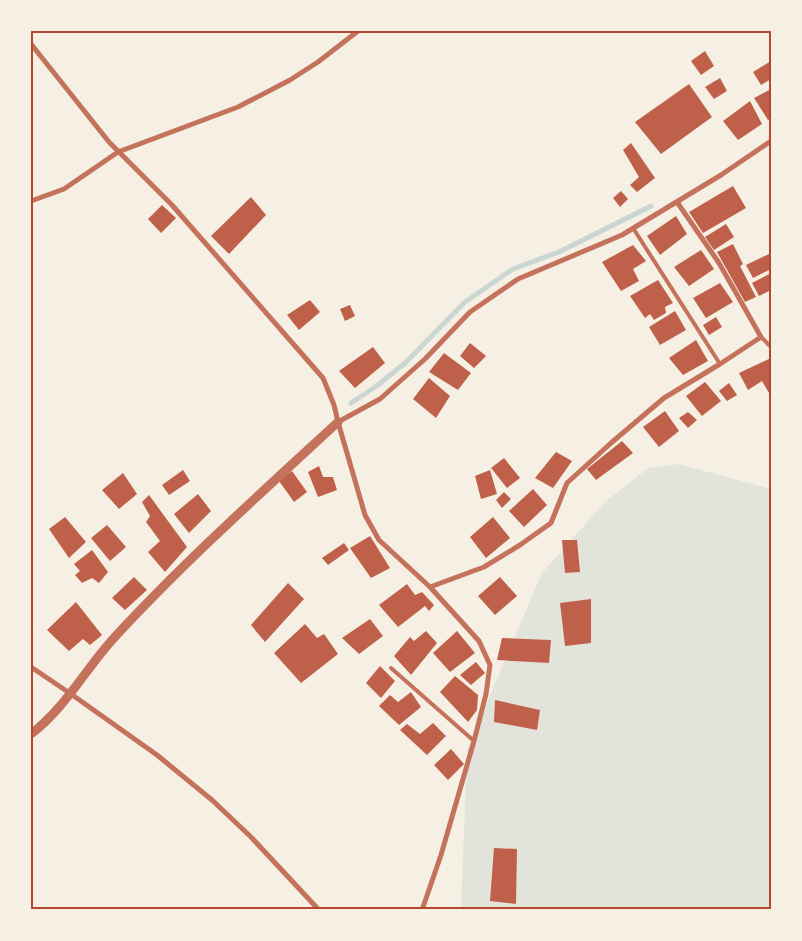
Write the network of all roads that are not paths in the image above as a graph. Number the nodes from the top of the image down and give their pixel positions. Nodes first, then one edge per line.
1 (358, 31) edge
2 (31, 44) edge
3 (771, 141) edge
4 (118, 152) junction
5 (31, 201) edge
6 (677, 202) junction
7 (633, 228) junction
8 (760, 337) junction
9 (771, 347) edge
10 (720, 364) junction
11 (338, 422) junction
12 (430, 587) junction
13 (31, 667) edge
14 (391, 668) dead end
15 (71, 694) junction
16 (31, 734) edge
17 (474, 741) junction
18 (319, 910) edge
19 (422, 910) edge

1 - 4 street
2 - 4 street
3 - 6 street
4 - 5 street
4 - 11 street
6 - 7 street
6 - 8 street
7 - 10 lane
7 - 11 street
8 - 9 lane
8 - 10 street
10 - 12 street
11 - 12 street
11 - 15 street
12 - 17 street
13 - 15 street
14 - 17 lane
15 - 16 street
15 - 18 street
17 - 19 street

